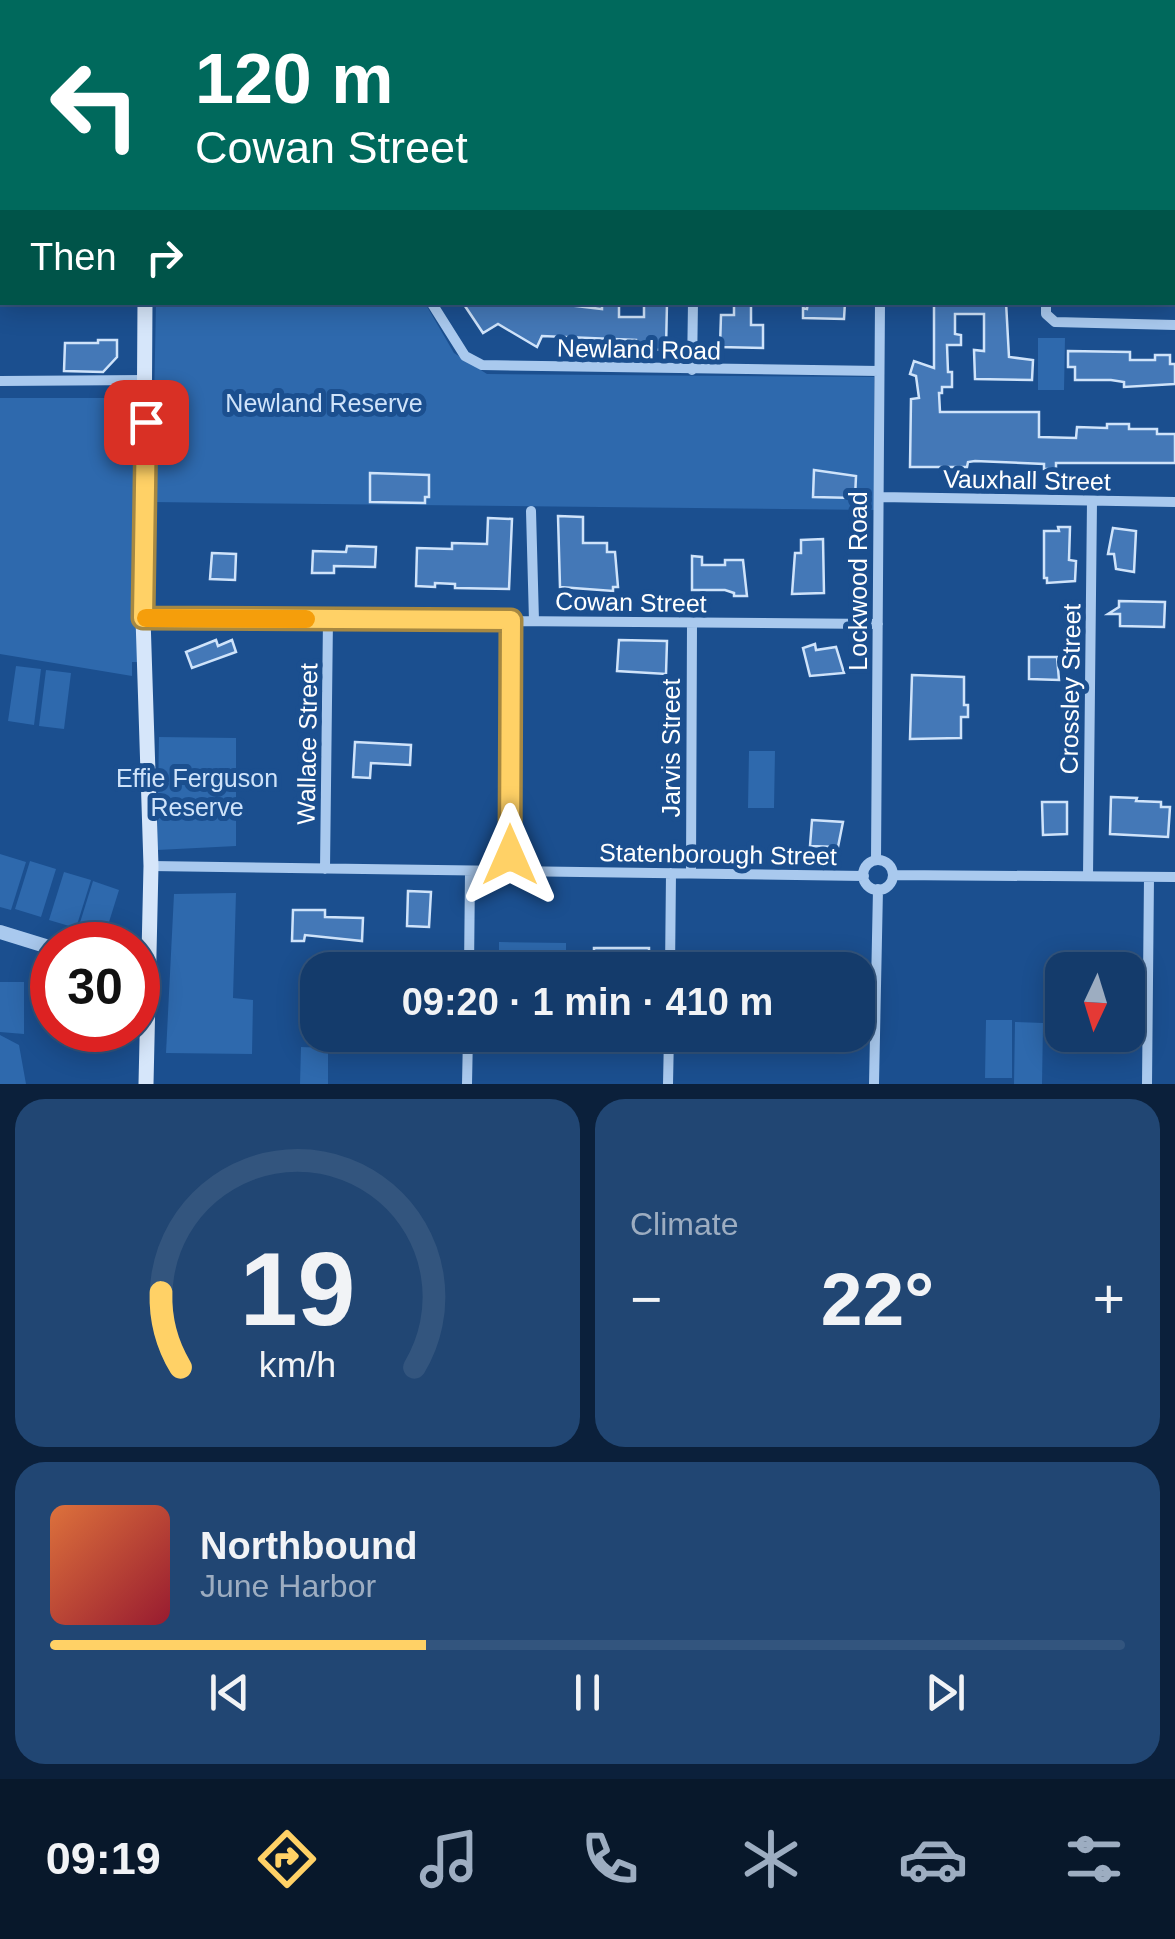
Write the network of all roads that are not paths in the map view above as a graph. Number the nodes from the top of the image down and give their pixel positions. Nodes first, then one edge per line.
1 (145, 305) edge
2 (433, 305) edge
3 (693, 305) edge
4 (880, 305) edge
5 (1046, 305) edge
6 (1175, 325) edge
7 (692, 370) junction
8 (879, 371) junction
9 (145, 380) junction
10 (0, 381) edge
11 (879, 497) junction
12 (1092, 501) junction
13 (1175, 502) edge
14 (531, 511) dead end
15 (143, 618) junction
16 (328, 619) junction
17 (511, 620) junction
18 (534, 621) junction
19 (692, 624) junction
20 (878, 624) junction
21 (876, 860) junction
22 (152, 866) junction
23 (325, 869) junction
24 (510, 871) junction
25 (470, 872) junction
26 (670, 873) junction
27 (691, 873) junction
28 (893, 875) junction
29 (864, 876) junction
30 (1088, 876) junction
31 (1149, 877) junction
32 (1175, 878) edge
33 (878, 889) junction
34 (146, 922) edge
35 (0, 932) edge
36 (30, 941) edge
37 (469, 952) edge
38 (670, 952) edge
39 (145, 1052) edge
40 (468, 1052) edge
41 (669, 1052) edge
42 (146, 1084) edge
43 (467, 1084) edge
44 (668, 1084) edge
45 (874, 1084) edge
46 (1147, 1084) edge

1 - 9 main road
2 - 7 street, Newland Road
3 - 7 street
4 - 8 street, Lockwood Road
5 - 6 street
7 - 8 street, Newland Road
8 - 11 street, Lockwood Road
9 - 10 street
9 - 15 main road
11 - 12 street, Vauxhall Street
11 - 20 street, Lockwood Road
12 - 13 street, Vauxhall Street
12 - 30 street, Crossley Street
14 - 18 street
15 - 16 street, Cowan Street
15 - 22 main road
16 - 17 street, Cowan Street
16 - 23 street, Wallace Street
17 - 18 street, Cowan Street
17 - 24 street
18 - 19 street, Cowan Street
19 - 20 street, Cowan Street
19 - 27 street, Jarvis Street
20 - 21 street, Lockwood Road
21 - 28 street
21 - 29 street
22 - 23 street, Statenborough Street
22 - 34 main road
23 - 25 street, Statenborough Street
24 - 25 street, Statenborough Street
24 - 26 street, Statenborough Street
25 - 37 street
26 - 27 street, Statenborough Street
26 - 38 street
27 - 29 street, Statenborough Street
28 - 30 street
28 - 33 street
29 - 33 street
30 - 31 street
31 - 32 street
31 - 46 street
33 - 45 street
35 - 36 street
39 - 42 main road
40 - 43 street
41 - 44 street

